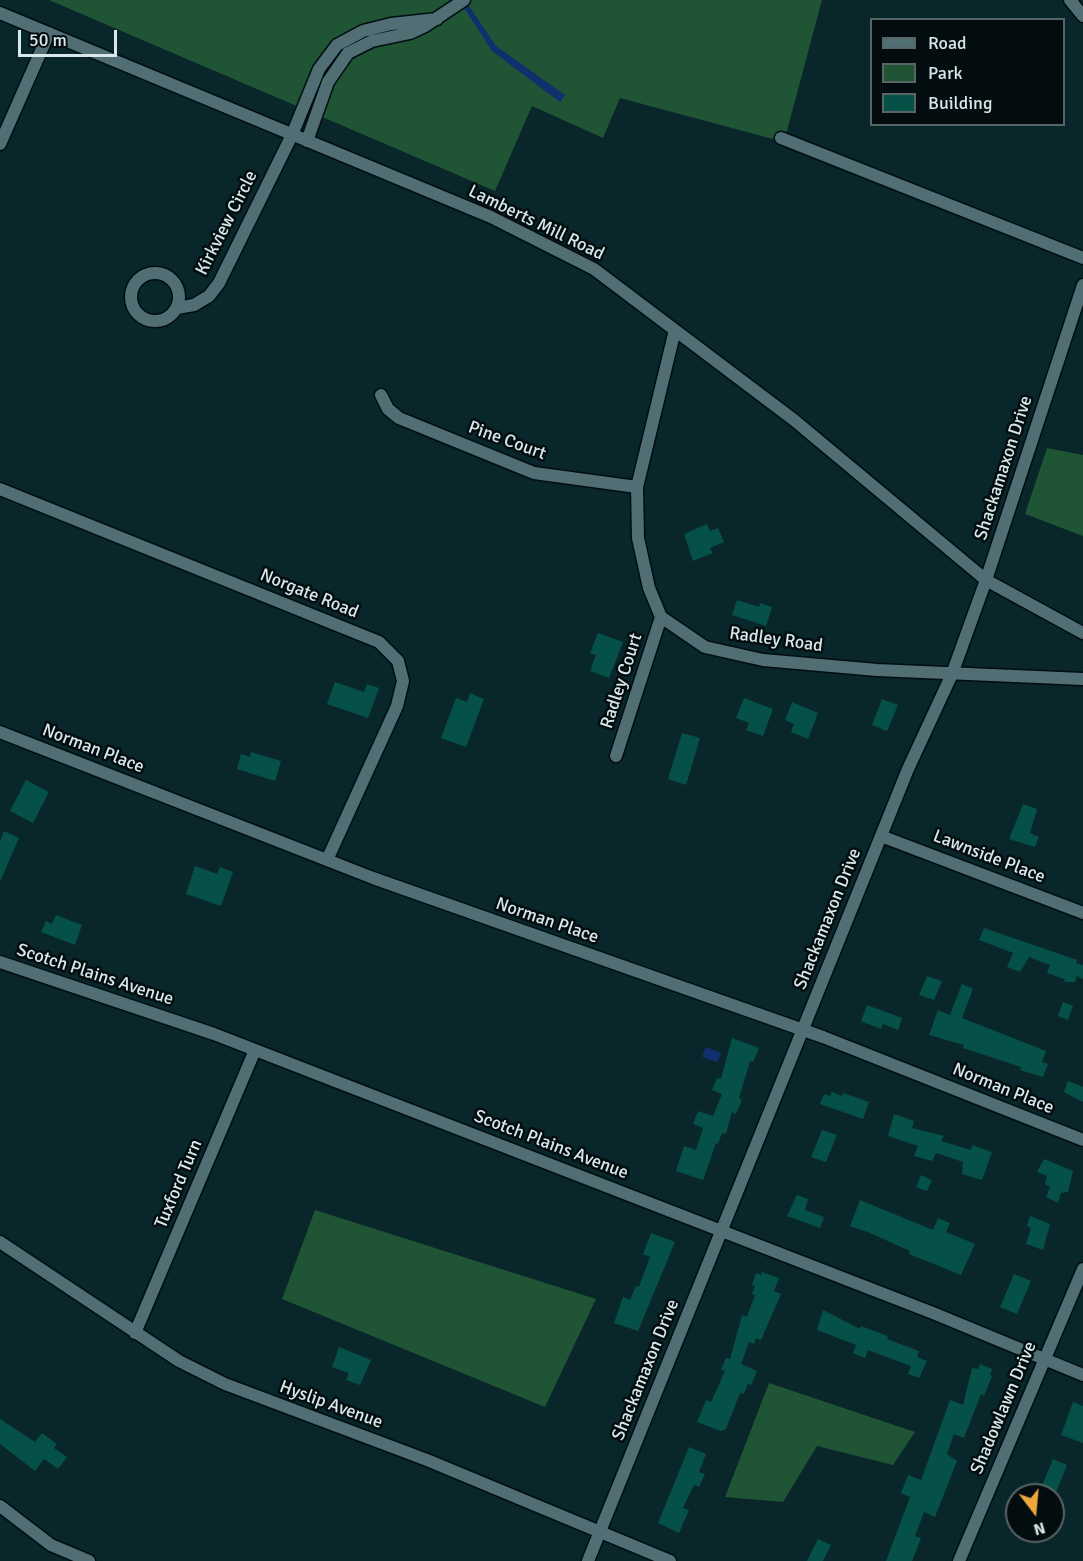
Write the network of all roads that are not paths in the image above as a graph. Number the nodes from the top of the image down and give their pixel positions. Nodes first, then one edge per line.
1 (464, 0) edge
2 (1070, 0) edge
3 (0, 13) edge
4 (1083, 16) edge
5 (437, 19) junction
6 (49, 33) junction
7 (292, 135) junction
8 (781, 138) dead end
9 (307, 141) junction
10 (0, 144) edge
11 (1083, 258) edge
12 (1083, 285) edge
13 (177, 308) junction
14 (675, 330) junction
15 (381, 395) dead end
16 (637, 487) junction
17 (0, 489) edge
18 (986, 580) junction
19 (661, 617) junction
20 (1083, 633) edge
21 (952, 674) junction
22 (1083, 679) edge
23 (0, 732) edge
24 (616, 756) dead end
25 (881, 836) junction
26 (327, 860) junction
27 (1083, 913) edge
28 (0, 962) edge
29 (803, 1030) junction
30 (255, 1050) junction
31 (1083, 1140) edge
32 (722, 1231) junction
33 (0, 1242) edge
34 (1083, 1269) edge
35 (135, 1333) junction
36 (1044, 1358) junction
37 (1083, 1376) edge
38 (0, 1506) edge
39 (600, 1532) junction
40 (89, 1561) edge
41 (588, 1561) edge
42 (670, 1561) edge
43 (959, 1561) edge

1 - 5 street
2 - 4 street
3 - 6 street, Lamberts Mill Road
5 - 7 street, Kirkview Circle
5 - 9 street
6 - 7 street, Lamberts Mill Road
6 - 10 street
7 - 9 street, Lamberts Mill Road
7 - 13 street, Kirkview Circle
8 - 11 street
9 - 14 street, Lamberts Mill Road
12 - 18 street, Shackamaxon Drive
13 - 13 street, Kirkview Circle
14 - 16 street
14 - 18 street, Lamberts Mill Road
15 - 16 street, Pine Court
16 - 19 street
17 - 26 street, Norgate Road
18 - 20 street, Lamberts Mill Road
18 - 21 street, Shackamaxon Drive
19 - 21 street, Radley Road
19 - 24 street, Radley Court
21 - 22 street, Radley Road
21 - 25 street, Shackamaxon Drive
23 - 26 street, Norman Place
25 - 27 street, Lawnside Place
25 - 29 street, Shackamaxon Drive
26 - 29 street, Norman Place
28 - 30 street, Scotch Plains Avenue
29 - 31 street, Norman Place
29 - 32 street, Shackamaxon Drive
30 - 32 street, Scotch Plains Avenue
30 - 35 street, Tuxford Turn
32 - 36 street, Scotch Plains Avenue
32 - 39 street, Shackamaxon Drive
33 - 35 street, Hyslip Avenue
34 - 36 street, Shadowlawn Drive
35 - 39 street, Hyslip Avenue
36 - 37 street, Scotch Plains Avenue
36 - 43 street, Shadowlawn Drive
38 - 40 street
39 - 41 street, Shackamaxon Drive
39 - 42 street, Hyslip Avenue

